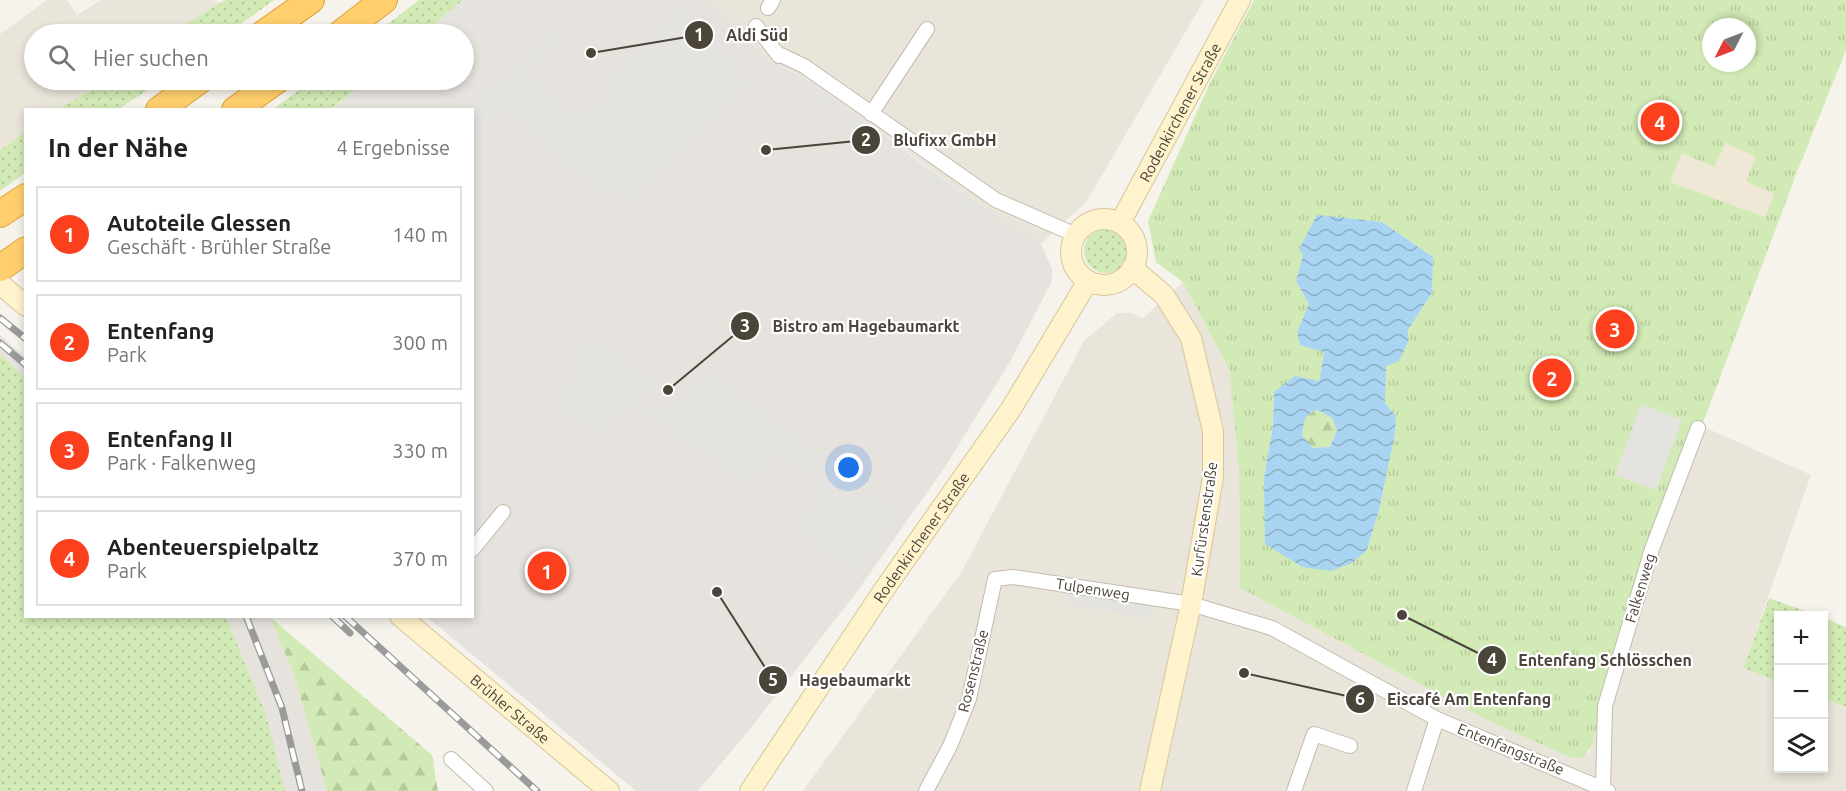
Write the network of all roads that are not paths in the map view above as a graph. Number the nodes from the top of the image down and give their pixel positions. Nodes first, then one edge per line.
1 (311, 0) edge
2 (384, 0) edge
3 (1240, 0) edge
4 (277, 24) edge
5 (353, 24) edge
6 (756, 27) dead end
7 (927, 29) dead end
8 (186, 90) edge
9 (263, 90) edge
10 (162, 108) edge
11 (238, 108) edge
12 (871, 114) junction
13 (24, 199) edge
14 (0, 214) edge
15 (1120, 223) junction
16 (1076, 235) junction
17 (24, 251) edge
18 (0, 268) edge
19 (1132, 268) junction
20 (1088, 280) junction
21 (0, 284) edge
22 (24, 304) edge
23 (1698, 428) dead end
24 (503, 512) dead end
25 (474, 548) edge
26 (995, 579) joint
27 (1191, 604) junction
28 (410, 619) edge
29 (1437, 719) junction
30 (1350, 746) dead end
31 (452, 759) dead end
32 (1605, 790) edge
33 (486, 791) edge
34 (609, 791) edge
35 (750, 791) edge
36 (926, 791) edge
37 (1150, 791) edge
38 (1294, 791) edge
39 (1414, 791) edge

1 - 4 highway
2 - 5 highway
3 - 15 main road, Rodenkirchener Straße
6 - 12 street
7 - 12 street
8 - 10 highway
9 - 11 highway
12 - 16 street
13 - 14 highway
15 - 16 main road
15 - 19 main road
16 - 20 main road
17 - 18 highway
19 - 20 main road
19 - 27 main road, Kurfürstenstraße
20 - 35 main road, Rodenkirchener Straße
21 - 22 main road
23 - 32 street, Falkenweg
24 - 25 street
26 - 27 street, Tulpenweg
26 - 36 street, Rosenstraße
27 - 29 street, Entenfangstraße
27 - 37 main road, Kurfürstenstraße
28 - 34 main road, Brühler Straße
29 - 32 street, Entenfangstraße
29 - 39 street
30 - 38 street
31 - 33 street

